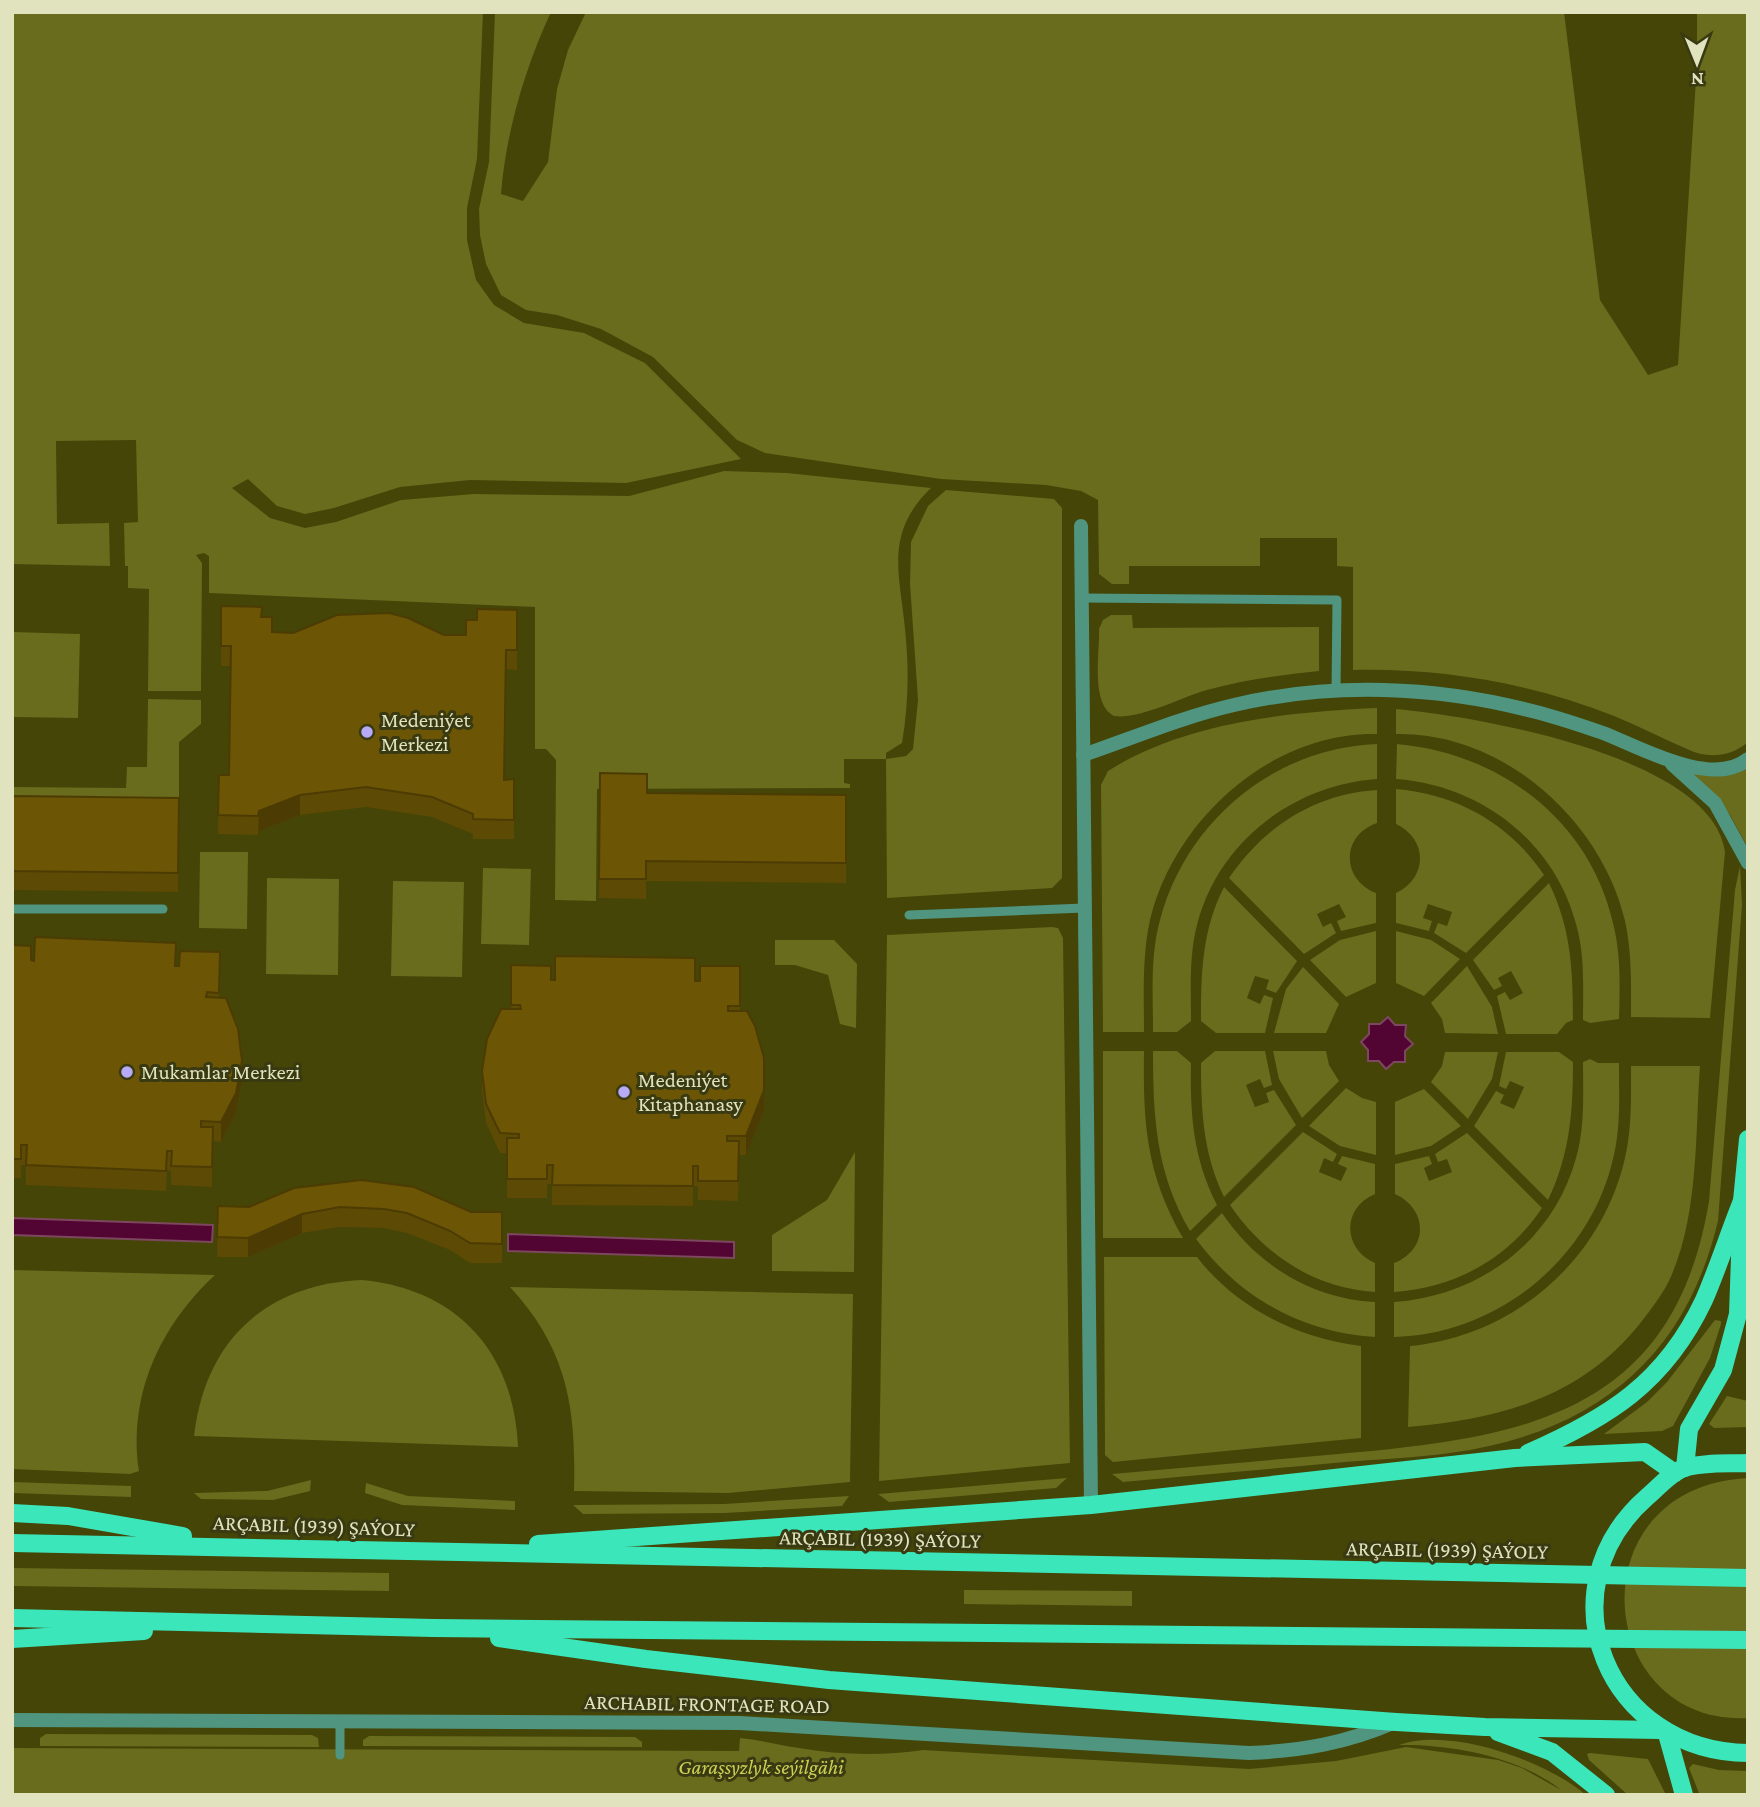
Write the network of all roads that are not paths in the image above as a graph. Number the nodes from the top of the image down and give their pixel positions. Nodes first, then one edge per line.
1 (1081, 526) dead end
2 (1082, 598) junction
3 (1336, 690) junction
4 (1083, 755) junction
5 (1666, 759) junction
6 (1748, 759) edge
7 (1748, 863) edge
8 (1084, 908) junction
9 (12, 909) edge
10 (163, 909) dead end
11 (909, 915) dead end
12 (1748, 1139) edge
13 (1742, 1201) junction
14 (1515, 1458) junction
15 (1748, 1463) edge
16 (1680, 1470) junction
17 (1090, 1505) junction
18 (12, 1513) edge
19 (12, 1543) edge
20 (234, 1546) junction
21 (430, 1552) junction
22 (1748, 1578) edge
23 (12, 1618) edge
24 (242, 1623) junction
25 (433, 1628) junction
26 (12, 1639) edge
27 (1748, 1640) edge
28 (12, 1720) edge
29 (340, 1721) junction
30 (1396, 1722) junction
31 (1485, 1727) junction
32 (1664, 1732) junction
33 (1748, 1753) edge
34 (340, 1755) dead end
35 (1606, 1795) edge
36 (1684, 1795) edge

1 - 2 street
2 - 3 lane
2 - 4 street
3 - 4 street
3 - 5 street
4 - 8 street
5 - 6 street
5 - 7 street
8 - 11 lane
8 - 17 street
9 - 10 lane
12 - 13 main road
13 - 14 main road
13 - 16 main road
14 - 16 main road
14 - 17 main road
15 - 16 main road
16 - 32 main road
17 - 21 main road
18 - 20 main road
19 - 20 main road, ARÇABIL (1939) ŞAÝOLY
20 - 21 main road, ARÇABIL (1939) ŞAÝOLY
21 - 22 main road, ARÇABIL (1939) ŞAÝOLY
23 - 24 main road
24 - 25 main road
24 - 26 main road
25 - 27 main road
25 - 30 main road
28 - 29 street, ARCHABIL FRONTAGE ROAD
29 - 30 street, ARCHABIL FRONTAGE ROAD
29 - 34 lane
30 - 31 main road
31 - 32 main road
31 - 35 main road
32 - 33 main road
32 - 36 main road

